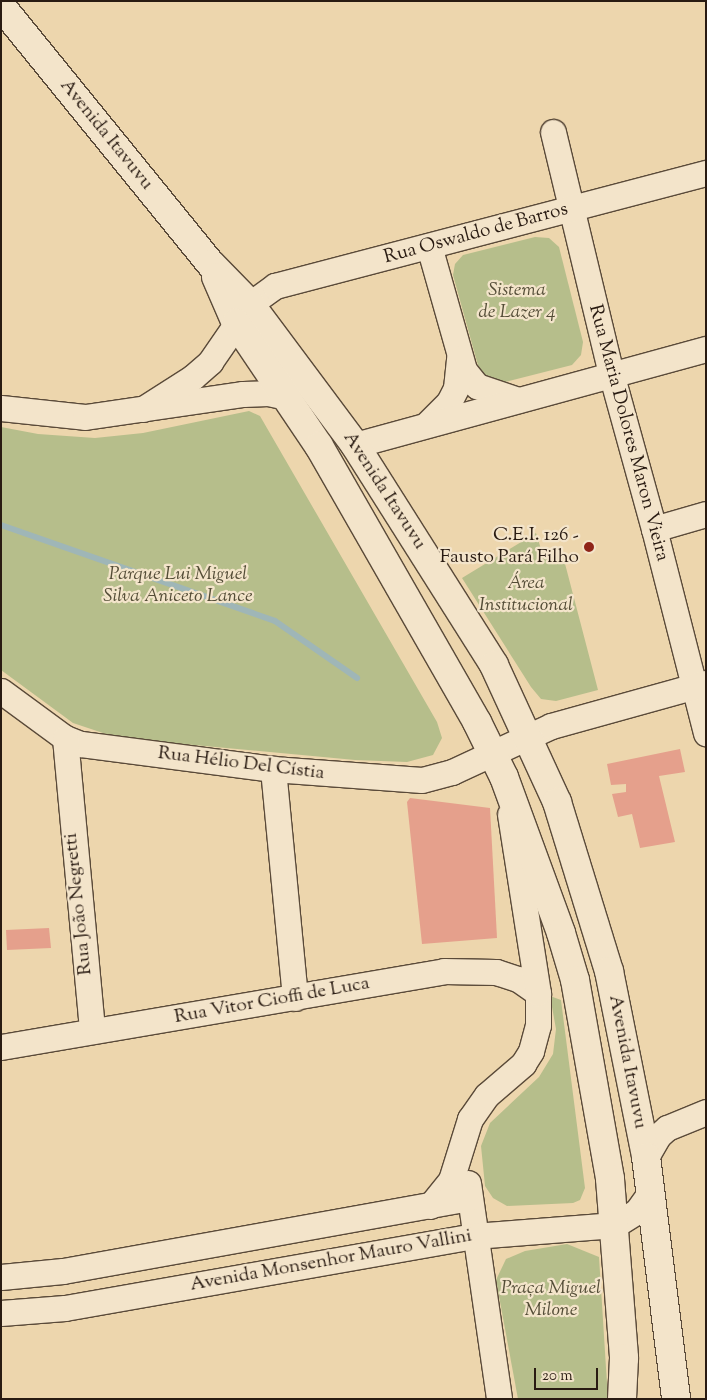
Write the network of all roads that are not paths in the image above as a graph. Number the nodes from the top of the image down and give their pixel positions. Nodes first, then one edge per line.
1 (1, 6) edge
2 (553, 132) dead end
3 (706, 173) edge
4 (571, 209) junction
5 (429, 246) junction
6 (243, 314) junction
7 (706, 349) edge
8 (459, 358) junction
9 (611, 373) junction
10 (287, 397) junction
11 (518, 400) junction
12 (1, 408) edge
13 (143, 409) junction
14 (428, 423) junction
15 (355, 445) junction
16 (706, 514) edge
17 (654, 529) junction
18 (700, 685) edge
19 (1, 691) edge
20 (706, 733) edge
21 (528, 737) junction
22 (73, 741) junction
23 (499, 766) junction
24 (273, 769) junction
25 (538, 993) junction
26 (295, 998) junction
27 (92, 1031) junction
28 (1, 1047) edge
29 (706, 1112) edge
30 (464, 1135) junction
31 (646, 1157) junction
32 (650, 1193) junction
33 (470, 1198) junction
34 (430, 1206) junction
35 (615, 1225) junction
36 (474, 1236) junction
37 (1, 1278) edge
38 (1, 1313) edge
39 (499, 1399) edge
40 (622, 1399) edge
41 (676, 1399) edge

1 - 6 main road, Avenida Itavuvu
2 - 4 street, Rua Maria Dolores Maron Vieira
3 - 4 street, Rua Oswaldo de Barros
4 - 5 street, Rua Oswaldo de Barros
4 - 9 street, Rua Maria Dolores Maron Vieira
5 - 6 street, Rua Oswaldo de Barros
5 - 8 street
6 - 10 main road, Avenida Itavuvu
6 - 13 street
6 - 15 main road, Avenida Itavuvu
7 - 9 street
8 - 11 street
8 - 14 street
9 - 11 street
9 - 17 street, Rua Maria Dolores Maron Vieira
10 - 13 street
10 - 15 main road
10 - 23 main road, Avenida Itavuvu
11 - 14 street
12 - 13 street
14 - 15 street
15 - 21 main road, Avenida Itavuvu
16 - 17 street
17 - 18 street, Rua Maria Dolores Maron Vieira
18 - 20 street, Rua Maria Dolores Maron Vieira
18 - 21 street
19 - 22 street, Rua Hélio Del Cístia
21 - 23 street
21 - 31 main road, Avenida Itavuvu
22 - 24 street, Rua Hélio Del Cístia
22 - 27 street, Rua João Negretti
23 - 24 street, Rua Hélio Del Cístia
23 - 25 street
23 - 35 main road, Avenida Itavuvu
24 - 26 street
25 - 26 street, Rua Vitor Cioffi de Luca
25 - 30 street
26 - 27 street, Rua Vitor Cioffi de Luca
27 - 28 street, Rua Vitor Cioffi de Luca
29 - 31 street
30 - 33 street
30 - 34 street
31 - 32 main road, Avenida Itavuvu
32 - 35 street, Avenida Monsenhor Mauro Vallini
32 - 41 main road, Avenida Itavuvu
33 - 34 street, Avenida Monsenhor Mauro Vallini
33 - 36 street
34 - 37 street, Avenida Monsenhor Mauro Vallini
35 - 36 street, Avenida Monsenhor Mauro Vallini
35 - 40 main road, Avenida Itavuvu
36 - 38 street, Avenida Monsenhor Mauro Vallini
36 - 39 street

